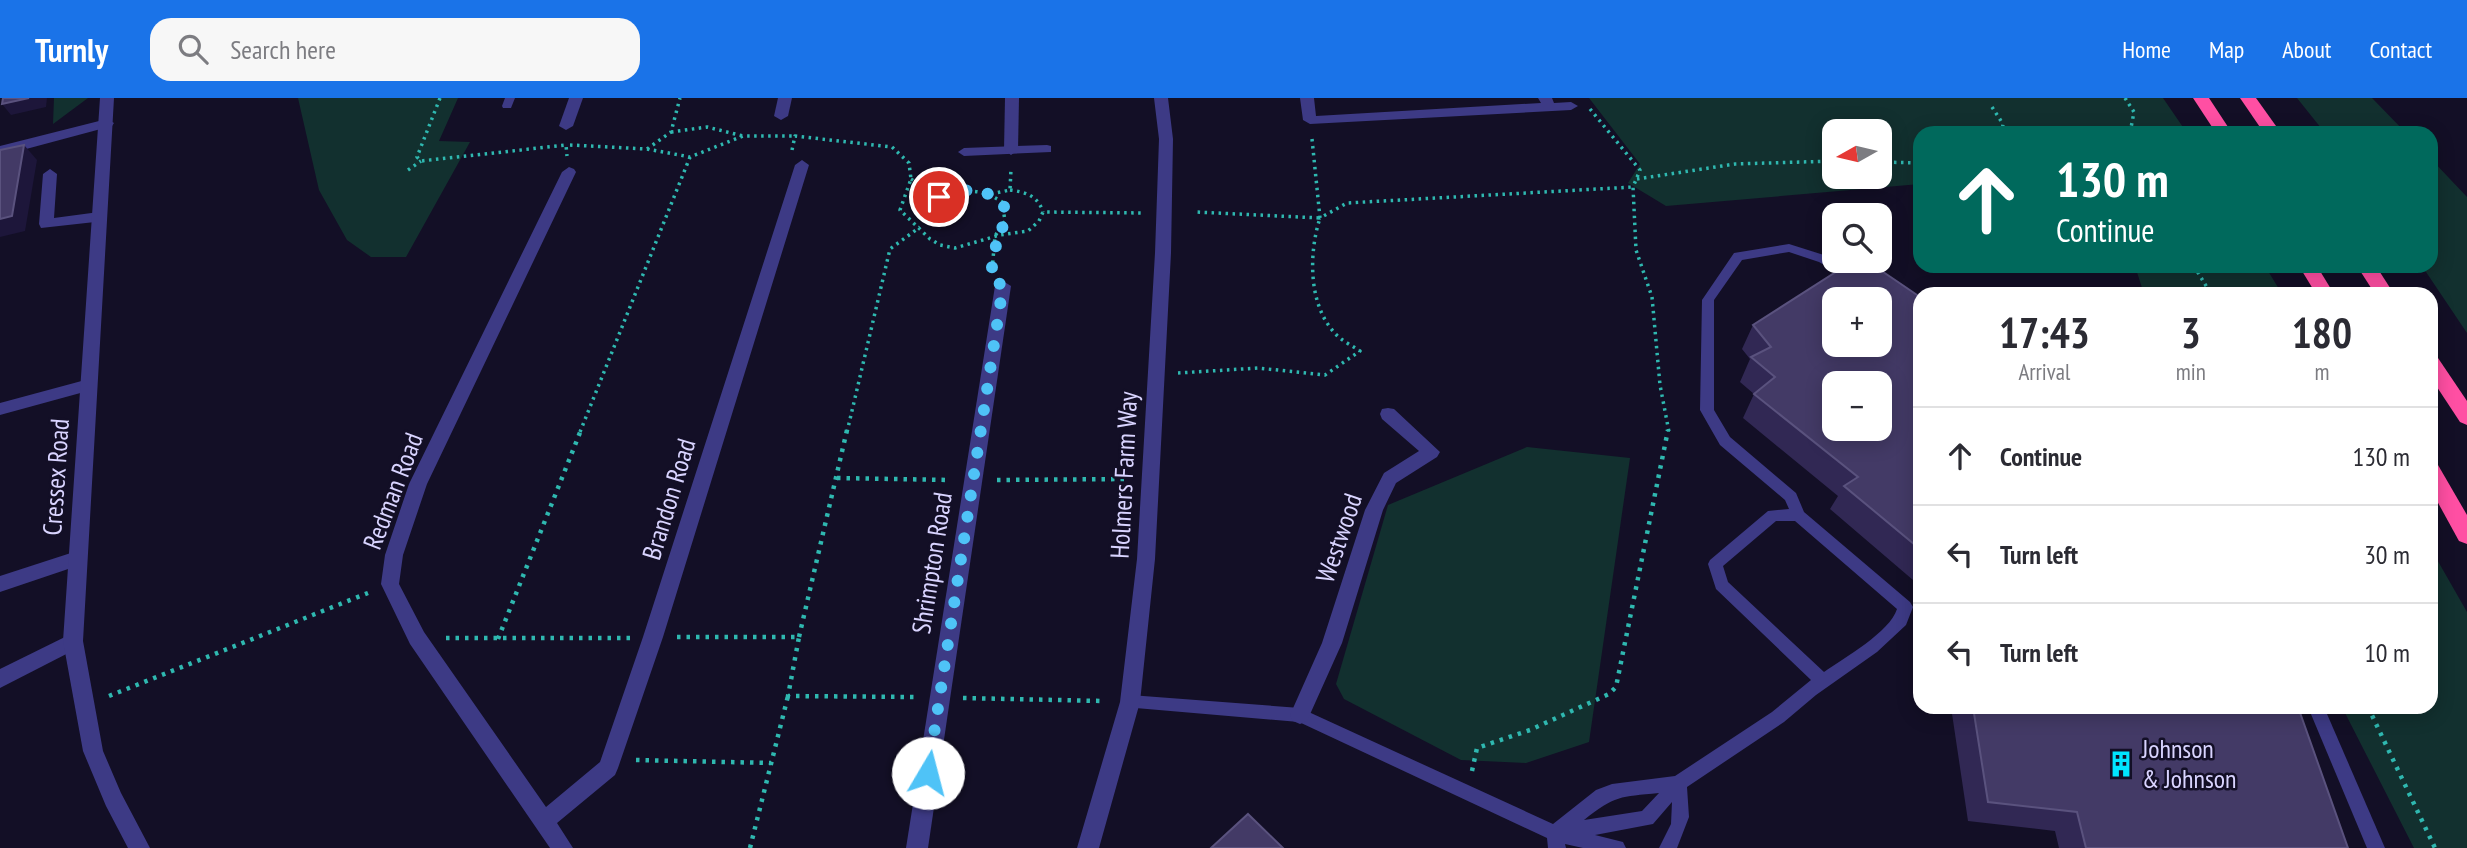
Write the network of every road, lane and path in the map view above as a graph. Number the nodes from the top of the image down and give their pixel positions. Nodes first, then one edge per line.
1 (107, 98) edge
2 (440, 98) edge
3 (576, 98) edge
4 (680, 98) edge
5 (785, 98) edge
6 (1012, 98) edge
7 (1161, 98) edge
8 (1307, 98) edge
9 (2125, 98) edge
10 (2201, 98) edge
11 (2248, 98) edge
12 (1547, 103) edge
13 (1572, 106) joint
14 (1992, 107) dead end
15 (781, 116) joint
16 (1310, 120) junction
17 (107, 123) junction
18 (566, 126) joint
19 (2003, 126) edge
20 (2131, 126) edge
21 (2219, 126) edge
22 (2268, 126) edge
23 (671, 132) junction
24 (743, 136) junction
25 (795, 136) junction
26 (566, 145) junction
27 (647, 149) junction
28 (1046, 149) dead end
29 (1011, 150) junction
30 (0, 151) edge
31 (964, 152) dead end
32 (690, 157) junction
33 (421, 161) junction
34 (1822, 161) edge
35 (1892, 162) edge
36 (1913, 163) edge
37 (802, 165) dead end
38 (408, 170) dead end
39 (569, 172) dead end
40 (50, 174) dead end
41 (911, 179) junction
42 (1636, 179) junction
43 (1633, 187) junction
44 (1010, 190) junction
45 (990, 194) junction
46 (1043, 212) junction
47 (1196, 212) dead end
48 (1145, 213) dead end
49 (99, 217) junction
50 (1320, 218) junction
51 (920, 227) junction
52 (995, 236) junction
53 (1003, 286) joint
54 (1871, 287) edge
55 (1156, 374) junction
56 (2438, 374) edge
57 (89, 385) junction
58 (0, 410) edge
59 (1388, 414) dead end
60 (2467, 417) edge
61 (2438, 483) edge
62 (1798, 516) junction
63 (2467, 535) edge
64 (77, 559) junction
65 (0, 584) edge
66 (390, 584) junction
67 (799, 637) junction
68 (418, 638) junction
69 (653, 638) junction
70 (498, 639) junction
71 (73, 641) junction
72 (0, 679) edge
73 (1823, 681) junction
74 (109, 696) dead end
75 (788, 696) junction
76 (938, 697) junction
77 (1130, 702) junction
78 (2319, 714) edge
79 (2371, 714) edge
80 (1300, 715) junction
81 (610, 759) junction
82 (771, 763) junction
83 (1678, 783) junction
84 (1467, 792) junction
85 (543, 822) junction
86 (1556, 841) edge
87 (139, 848) edge
88 (562, 848) edge
89 (750, 848) edge
90 (917, 848) edge
91 (1088, 848) edge
92 (1617, 848) edge
93 (1668, 848) edge
94 (2376, 848) edge
95 (2435, 848) edge

1 - 17 street, Cressex Road
2 - 33 path
3 - 18 street
4 - 23 path
5 - 15 street
6 - 29 street
7 - 55 street, Holmers Farm Way
8 - 16 street
9 - 20 path
10 - 21 highway
11 - 22 highway
12 - 13 street
12 - 16 street
13 - 42 path
14 - 19 path
15 - 25 path
16 - 50 path
17 - 30 street
17 - 49 street, Cressex Road
18 - 26 path
23 - 24 path
23 - 27 path
24 - 25 path
24 - 32 path
25 - 41 path
26 - 27 path
26 - 33 path
27 - 32 path
28 - 29 lane
29 - 31 lane
29 - 44 path
32 - 70 path
33 - 38 path
34 - 42 path
35 - 36 path
37 - 69 street, Brandon Road
39 - 66 street, Redman Road
40 - 49 street
41 - 45 path
41 - 51 path
42 - 43 path
43 - 50 path
43 - 84 path
44 - 45 path
44 - 46 path
45 - 52 path
46 - 48 path
46 - 52 path
47 - 50 path
49 - 57 street, Cressex Road
50 - 55 path
51 - 52 path
51 - 67 path
52 - 53 path
53 - 76 street, Shrimpton Road
54 - 62 lane
55 - 77 street, Holmers Farm Way
56 - 60 highway
57 - 58 street
57 - 64 street, Cressex Road
59 - 80 street, Westwood
61 - 63 highway
62 - 73 lane
62 - 73 lane
64 - 65 street
64 - 71 street, Cressex Road
66 - 68 street, Redman Road
66 - 74 path
67 - 69 path
67 - 75 path
68 - 70 path
68 - 85 street, Redman Road
69 - 70 path
69 - 81 street, Brandon Road
71 - 72 street
71 - 87 street, Cressex Road
73 - 83 lane
75 - 76 path
75 - 82 path
76 - 77 path
76 - 90 street, Shrimpton Road
77 - 80 lane
77 - 91 street, Holmers Farm Way
78 - 94 lane
79 - 95 path
80 - 84 lane
81 - 82 path
81 - 85 street, Brandon Road
82 - 89 path
83 - 86 lane
83 - 86 lane
83 - 93 lane
84 - 86 lane
85 - 88 street, Redman Road
86 - 92 lane

